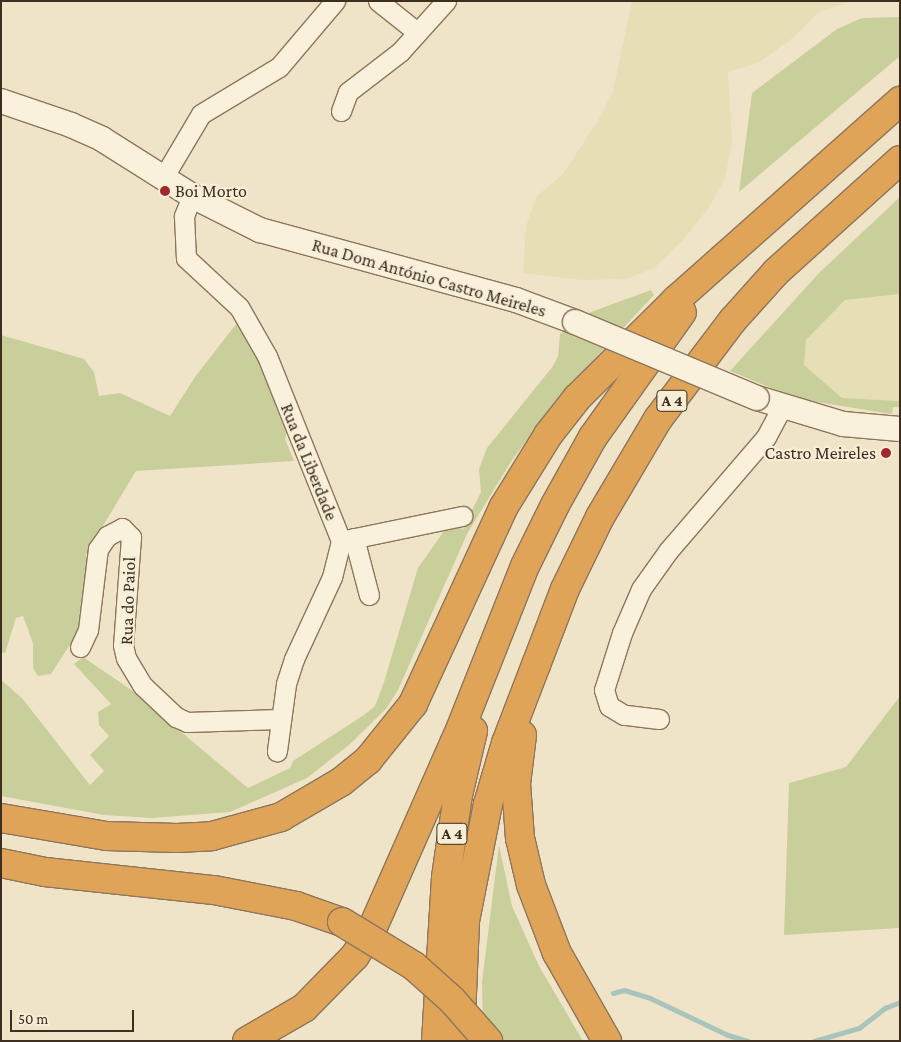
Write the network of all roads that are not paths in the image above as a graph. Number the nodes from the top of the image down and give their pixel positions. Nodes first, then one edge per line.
1 (335, 1) edge
2 (378, 1) edge
3 (446, 1) edge
4 (417, 32) junction
5 (1, 101) edge
6 (900, 101) edge
7 (341, 111) dead end
8 (900, 160) edge
9 (163, 178) junction
10 (192, 196) junction
11 (758, 226) junction
12 (782, 407) junction
13 (900, 429) edge
14 (462, 516) dead end
15 (347, 539) junction
16 (369, 595) dead end
17 (498, 632) junction
18 (80, 647) dead end
19 (536, 664) junction
20 (280, 719) junction
21 (659, 719) dead end
22 (278, 750) dead end
23 (1, 818) edge
24 (1, 863) edge
25 (588, 1011) junction
26 (247, 1041) edge
27 (436, 1041) edge
28 (460, 1041) edge
29 (488, 1041) edge
30 (598, 1041) edge
31 (607, 1041) edge

1 - 9 street
2 - 4 street
3 - 4 street
4 - 7 street
5 - 9 street, Rua Dom António Castro Meireles
6 - 11 highway, A 4
8 - 19 highway, A 4
9 - 10 street, Rua Dom António Castro Meireles
10 - 12 street, Rua Dom António Castro Meireles, bridge
10 - 15 street, Rua da Liberdade
11 - 17 highway, A 4
11 - 23 highway
12 - 13 street, Rua Dom António Castro Meireles
12 - 21 street
14 - 15 street
15 - 16 street
15 - 20 street, Rua da Liberdade
17 - 26 highway
17 - 27 highway, A 4
18 - 20 street, Rua do Paiol
19 - 25 highway
19 - 28 highway, A 4
20 - 22 street, Rua da Liberdade
24 - 29 highway, bridge
25 - 30 highway
25 - 31 highway

